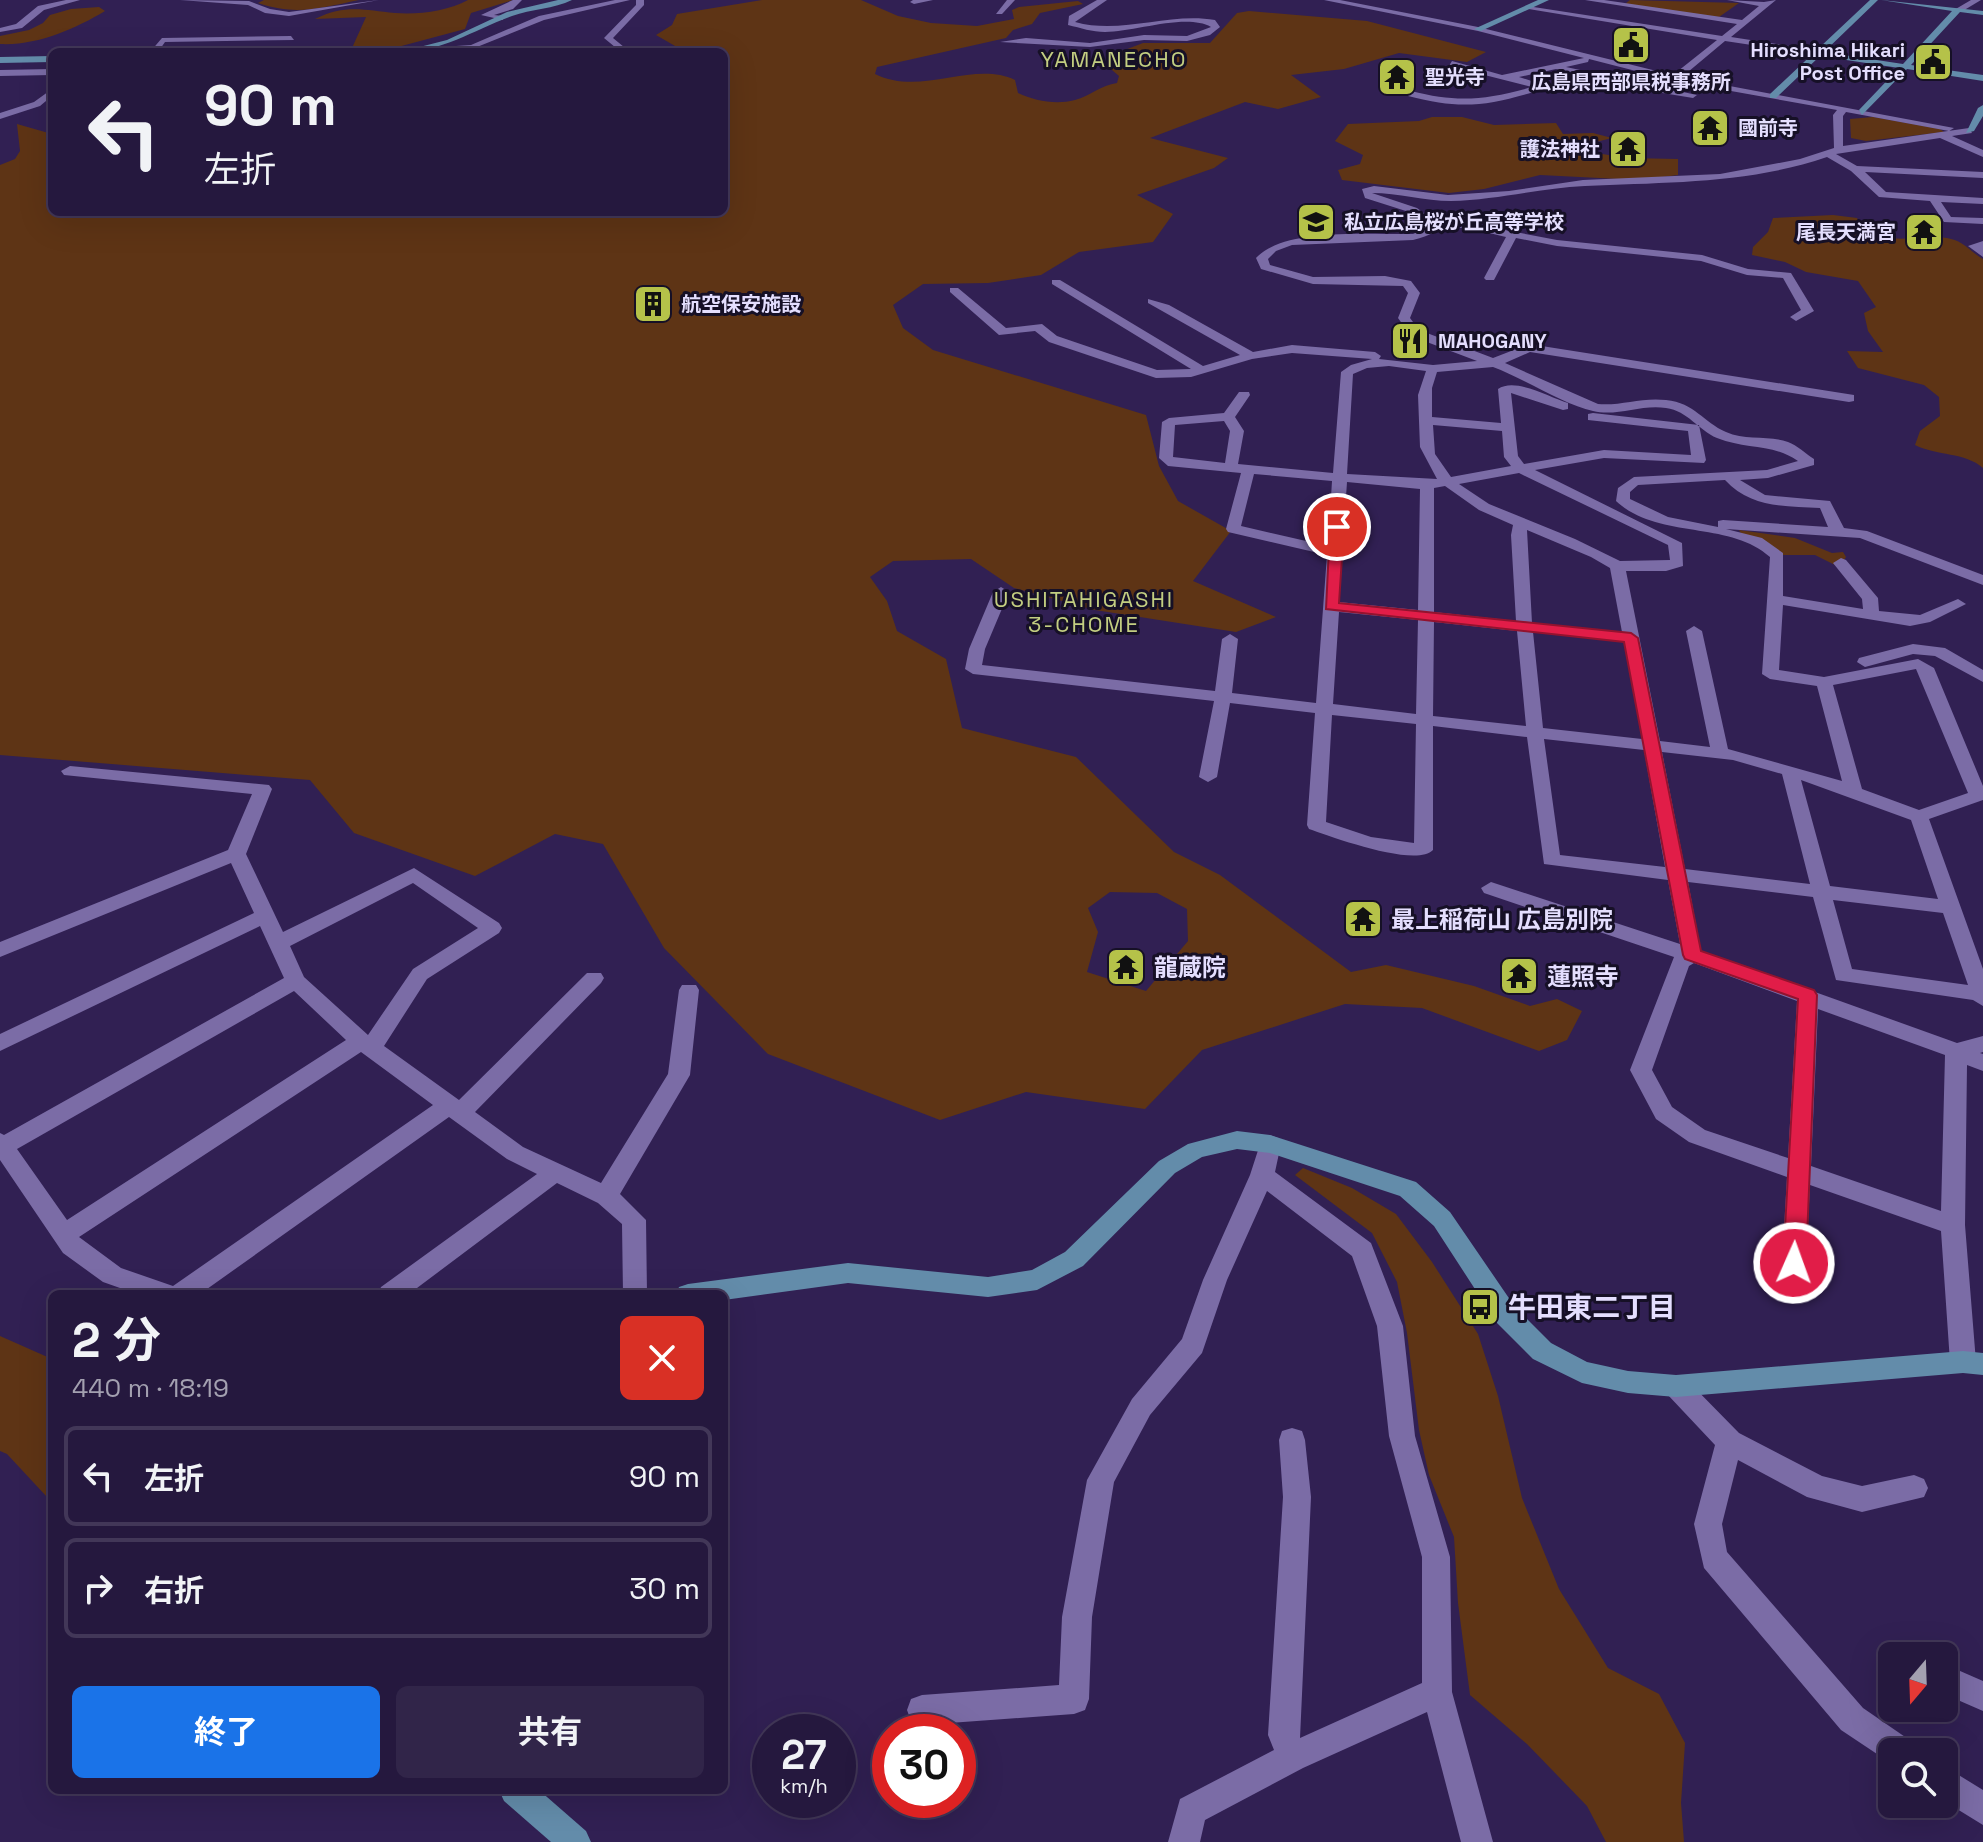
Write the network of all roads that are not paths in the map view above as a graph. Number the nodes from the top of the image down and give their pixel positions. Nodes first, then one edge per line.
1 (76, 0) edge
2 (184, 0) edge
3 (375, 0) edge
4 (518, 0) edge
5 (568, 0) edge
6 (626, 0) edge
7 (640, 0) edge
8 (929, 0) edge
9 (1011, 0) edge
10 (1103, 0) edge
11 (1174, 0) edge
12 (1185, 0) edge
13 (1328, 0) edge
14 (1545, 0) edge
15 (1589, 0) edge
16 (1731, 0) edge
17 (1874, 0) edge
18 (1885, 0) edge
19 (1977, 0) edge
20 (914, 2) dead end
21 (1769, 2) edge
22 (1527, 8) junction
23 (1958, 10) junction
24 (999, 12) dead end
25 (1983, 13) edge
26 (600, 15) dead end
27 (614, 16) dead end
28 (628, 16) junction
29 (500, 18) junction
30 (578, 21) dead end
31 (1743, 23) junction
32 (1478, 29) junction
33 (0, 30) edge
34 (1723, 39) junction
35 (1004, 42) dead end
36 (157, 48) edge
37 (281, 48) edge
38 (430, 48) joint
39 (621, 48) edge
40 (1815, 53) junction
41 (48, 59) edge
42 (1590, 59) junction
43 (0, 60) edge
44 (1452, 64) dead end
45 (1904, 66) junction
46 (1557, 67) junction
47 (19, 72) junction
48 (48, 72) edge
49 (0, 73) edge
50 (1510, 77) junction
51 (1675, 78) junction
52 (1983, 78) edge
53 (1698, 82) junction
54 (0, 87) edge
55 (1411, 94) dead end
56 (48, 95) edge
57 (1693, 95) junction
58 (1770, 95) junction
59 (1706, 97) dead end
60 (12, 101) dead end
61 (37, 104) junction
62 (1747, 105) dead end
63 (1983, 108) edge
64 (1844, 109) junction
65 (1862, 112) junction
66 (0, 116) edge
67 (1983, 129) edge
68 (1969, 131) junction
69 (1942, 135) junction
70 (1834, 151) junction
71 (1983, 154) edge
72 (1855, 169) junction
73 (1983, 175) edge
74 (1933, 198) junction
75 (1983, 201) edge
76 (1983, 221) edge
77 (1435, 227) junction
78 (1513, 234) junction
79 (1983, 244) edge
80 (1983, 254) edge
81 (1490, 278) dead end
82 (1056, 282) dead end
83 (954, 290) dead end
84 (1152, 301) dead end
85 (1796, 317) dead end
86 (1251, 356) junction
87 (1475, 356) junction
88 (1493, 363) junction
89 (1433, 369) junction
90 (1202, 370) junction
91 (1244, 395) dead end
92 (1849, 398) dead end
93 (1228, 417) junction
94 (1426, 420) junction
95 (1508, 428) junction
96 (1601, 436) junction
97 (1231, 466) junction
98 (1249, 468) junction
99 (1521, 469) junction
100 (1729, 476) junction
101 (1340, 477) junction
102 (1448, 483) junction
103 (1427, 485) junction
104 (1521, 523) junction
105 (1700, 529) junction
106 (1838, 532) junction
107 (1335, 552) junction
108 (1841, 563) dead end
109 (1617, 566) junction
110 (1983, 580) edge
111 (1001, 592) dead end
112 (1775, 599) junction
113 (1958, 604) dead end
114 (1331, 606) junction
115 (1872, 615) junction
116 (1426, 616) junction
117 (1523, 627) junction
118 (1694, 631) dead end
119 (1631, 638) junction
120 (1230, 639) dead end
121 (1771, 668) junction
122 (1983, 677) edge
123 (1824, 682) junction
124 (1223, 697) junction
125 (1324, 709) junction
126 (1424, 720) junction
127 (1533, 732) junction
128 (1651, 746) junction
129 (1720, 753) junction
130 (70, 771) dead end
131 (1790, 771) junction
132 (1208, 777) dead end
133 (1854, 792) junction
134 (1919, 816) junction
135 (236, 854) junction
136 (1676, 875) junction
137 (1491, 888) dead end
138 (1822, 892) junction
139 (1951, 907) junction
140 (266, 915) junction
141 (279, 943) junction
142 (0, 950) edge
143 (1692, 955) junction
144 (594, 978) dead end
145 (296, 981) junction
146 (689, 990) dead end
147 (1808, 995) junction
148 (1982, 997) edge
149 (0, 1043) edge
150 (366, 1044) junction
151 (1983, 1044) edge
152 (1956, 1051) junction
153 (1983, 1063) edge
154 (455, 1109) junction
155 (2, 1144) edge
156 (1270, 1144) junction
157 (556, 1172) junction
158 (1797, 1172) junction
159 (1262, 1175) junction
160 (606, 1196) junction
161 (1953, 1225) junction
162 (64, 1235) junction
163 (1794, 1263) dead end
164 (155, 1290) edge
165 (187, 1290) edge
166 (395, 1290) edge
167 (635, 1290) edge
168 (718, 1290) edge
169 (1973, 1363) edge
170 (1676, 1386) junction
171 (1292, 1440) dead end
172 (1729, 1442) junction
173 (1914, 1488) dead end
174 (1958, 1685) edge
175 (1437, 1692) junction
176 (1983, 1696) edge
177 (922, 1710) dead end
178 (1880, 1738) edge
179 (1292, 1757) junction
180 (1958, 1792) edge
181 (520, 1794) edge
182 (1983, 1809) edge
183 (575, 1842) edge
184 (1184, 1842) edge
185 (1477, 1842) edge

1 - 33 street
2 - 3 street
4 - 29 street
5 - 29 street
6 - 38 street
7 - 28 street
8 - 20 street
9 - 24 street
10 - 35 street
11 - 12 street
13 - 32 street
14 - 22 street
15 - 31 street
16 - 21 street
17 - 40 street
18 - 23 street
19 - 23 street
21 - 31 street
22 - 32 street
22 - 34 street
23 - 25 street
23 - 45 street
26 - 30 street
27 - 28 street
28 - 39 street
29 - 38 street
31 - 34 street
32 - 42 street
34 - 40 street
34 - 51 street
36 - 37 street
40 - 45 street
40 - 58 street
41 - 43 street
42 - 46 street
42 - 51 street
44 - 50 street
45 - 52 street
45 - 65 street
46 - 50 street
46 - 57 street
47 - 48 street
47 - 49 street
47 - 54 street
50 - 55 street
51 - 53 street
53 - 57 street
53 - 58 street
56 - 61 street
57 - 59 street
58 - 62 street
58 - 64 street
60 - 61 street
61 - 66 street
63 - 68 street
64 - 65 street
64 - 70 street
65 - 68 street
67 - 68 street
68 - 69 street
69 - 70 street
69 - 71 street
70 - 72 street
70 - 77 street
72 - 73 street
72 - 74 street
74 - 75 street
74 - 76 street
77 - 78 street
77 - 87 street
78 - 81 street
78 - 85 street
79 - 80 street
82 - 90 street
83 - 90 street
84 - 86 street
86 - 87 street
86 - 90 street
87 - 88 street
88 - 89 street
88 - 92 street
88 - 100 street
89 - 94 street
89 - 101 street
91 - 93 street
93 - 97 street
93 - 97 street
94 - 95 street
94 - 102 street
95 - 96 street
95 - 99 street
96 - 96 street
96 - 99 street
97 - 98 street
98 - 101 street
98 - 107 street
99 - 102 street
99 - 109 street
100 - 105 street
100 - 106 street
101 - 103 street
101 - 107 street
102 - 103 street
102 - 104 street
103 - 116 street
104 - 109 street
104 - 117 street
105 - 106 street
105 - 112 street
106 - 110 street
107 - 114 street
108 - 115 street
109 - 119 street
111 - 124 street
112 - 115 street
112 - 121 street
113 - 115 street
114 - 116 street
114 - 125 street
116 - 117 street
116 - 126 street
117 - 119 street
117 - 127 street
118 - 129 street
119 - 128 street
120 - 124 street
121 - 122 street
121 - 123 street
123 - 133 street
123 - 134 street
124 - 125 street
124 - 132 street
125 - 126 street
125 - 126 street
126 - 127 street
127 - 128 street
127 - 136 street
128 - 129 street
128 - 136 street
129 - 131 street
130 - 135 street
131 - 133 street
131 - 138 street
133 - 134 street
134 - 139 street
135 - 140 street
135 - 142 street
136 - 138 street
136 - 143 street
137 - 143 street
138 - 139 street
138 - 148 street
139 - 148 street
140 - 141 street
140 - 149 street
141 - 145 street
141 - 150 street
143 - 147 street
143 - 158 street
144 - 154 street
145 - 150 street
145 - 155 street
146 - 160 street
147 - 152 street
147 - 158 street
150 - 154 street
150 - 162 street
151 - 152 street
152 - 153 street
152 - 161 street
154 - 157 street
154 - 165 street
155 - 162 street
156 - 159 street
156 - 168 street
156 - 170 street
157 - 160 street
157 - 166 street
158 - 161 street
158 - 163 street
159 - 175 street
159 - 177 street
160 - 167 street
161 - 169 street
162 - 164 street
169 - 170 street
170 - 172 street
171 - 179 street
172 - 173 street
172 - 178 street
174 - 176 street
175 - 179 street
175 - 185 street
179 - 184 street
180 - 182 street
181 - 183 street

